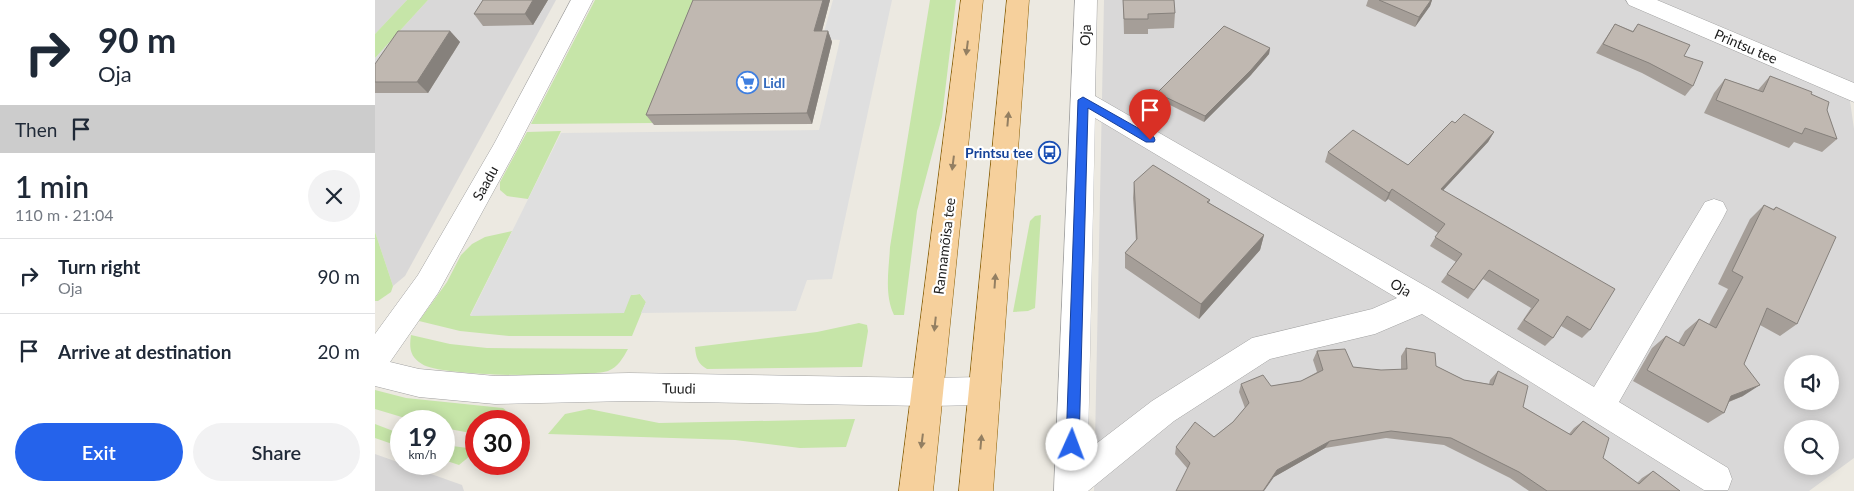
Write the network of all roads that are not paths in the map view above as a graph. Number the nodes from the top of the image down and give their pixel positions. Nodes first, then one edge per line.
1 (581, 0) edge
2 (972, 0) edge
3 (1018, 0) edge
4 (1086, 0) edge
5 (1637, 0) edge
6 (1854, 92) edge
7 (1083, 100) junction
8 (1714, 210) dead end
9 (1424, 300) junction
10 (375, 358) edge
11 (375, 372) edge
12 (985, 391) junction
13 (927, 392) junction
14 (1599, 408) junction
15 (1716, 479) dead end
16 (1071, 488) edge
17 (915, 491) edge
18 (976, 491) edge

1 - 10 street, Saadu
2 -> 13 main road, Rannamõisa tee
12 -> 3 main road
4 - 7 street, Oja
5 - 6 street, Printsu tee
7 - 9 street, Oja
7 - 16 street, Oja
8 - 14 street
9 - 14 street, Oja
9 - 16 street
11 - 13 street, Tuudi
12 - 13 street, Tuudi
18 -> 12 main road
13 -> 17 main road, Rannamõisa tee
14 - 15 street, Oja

